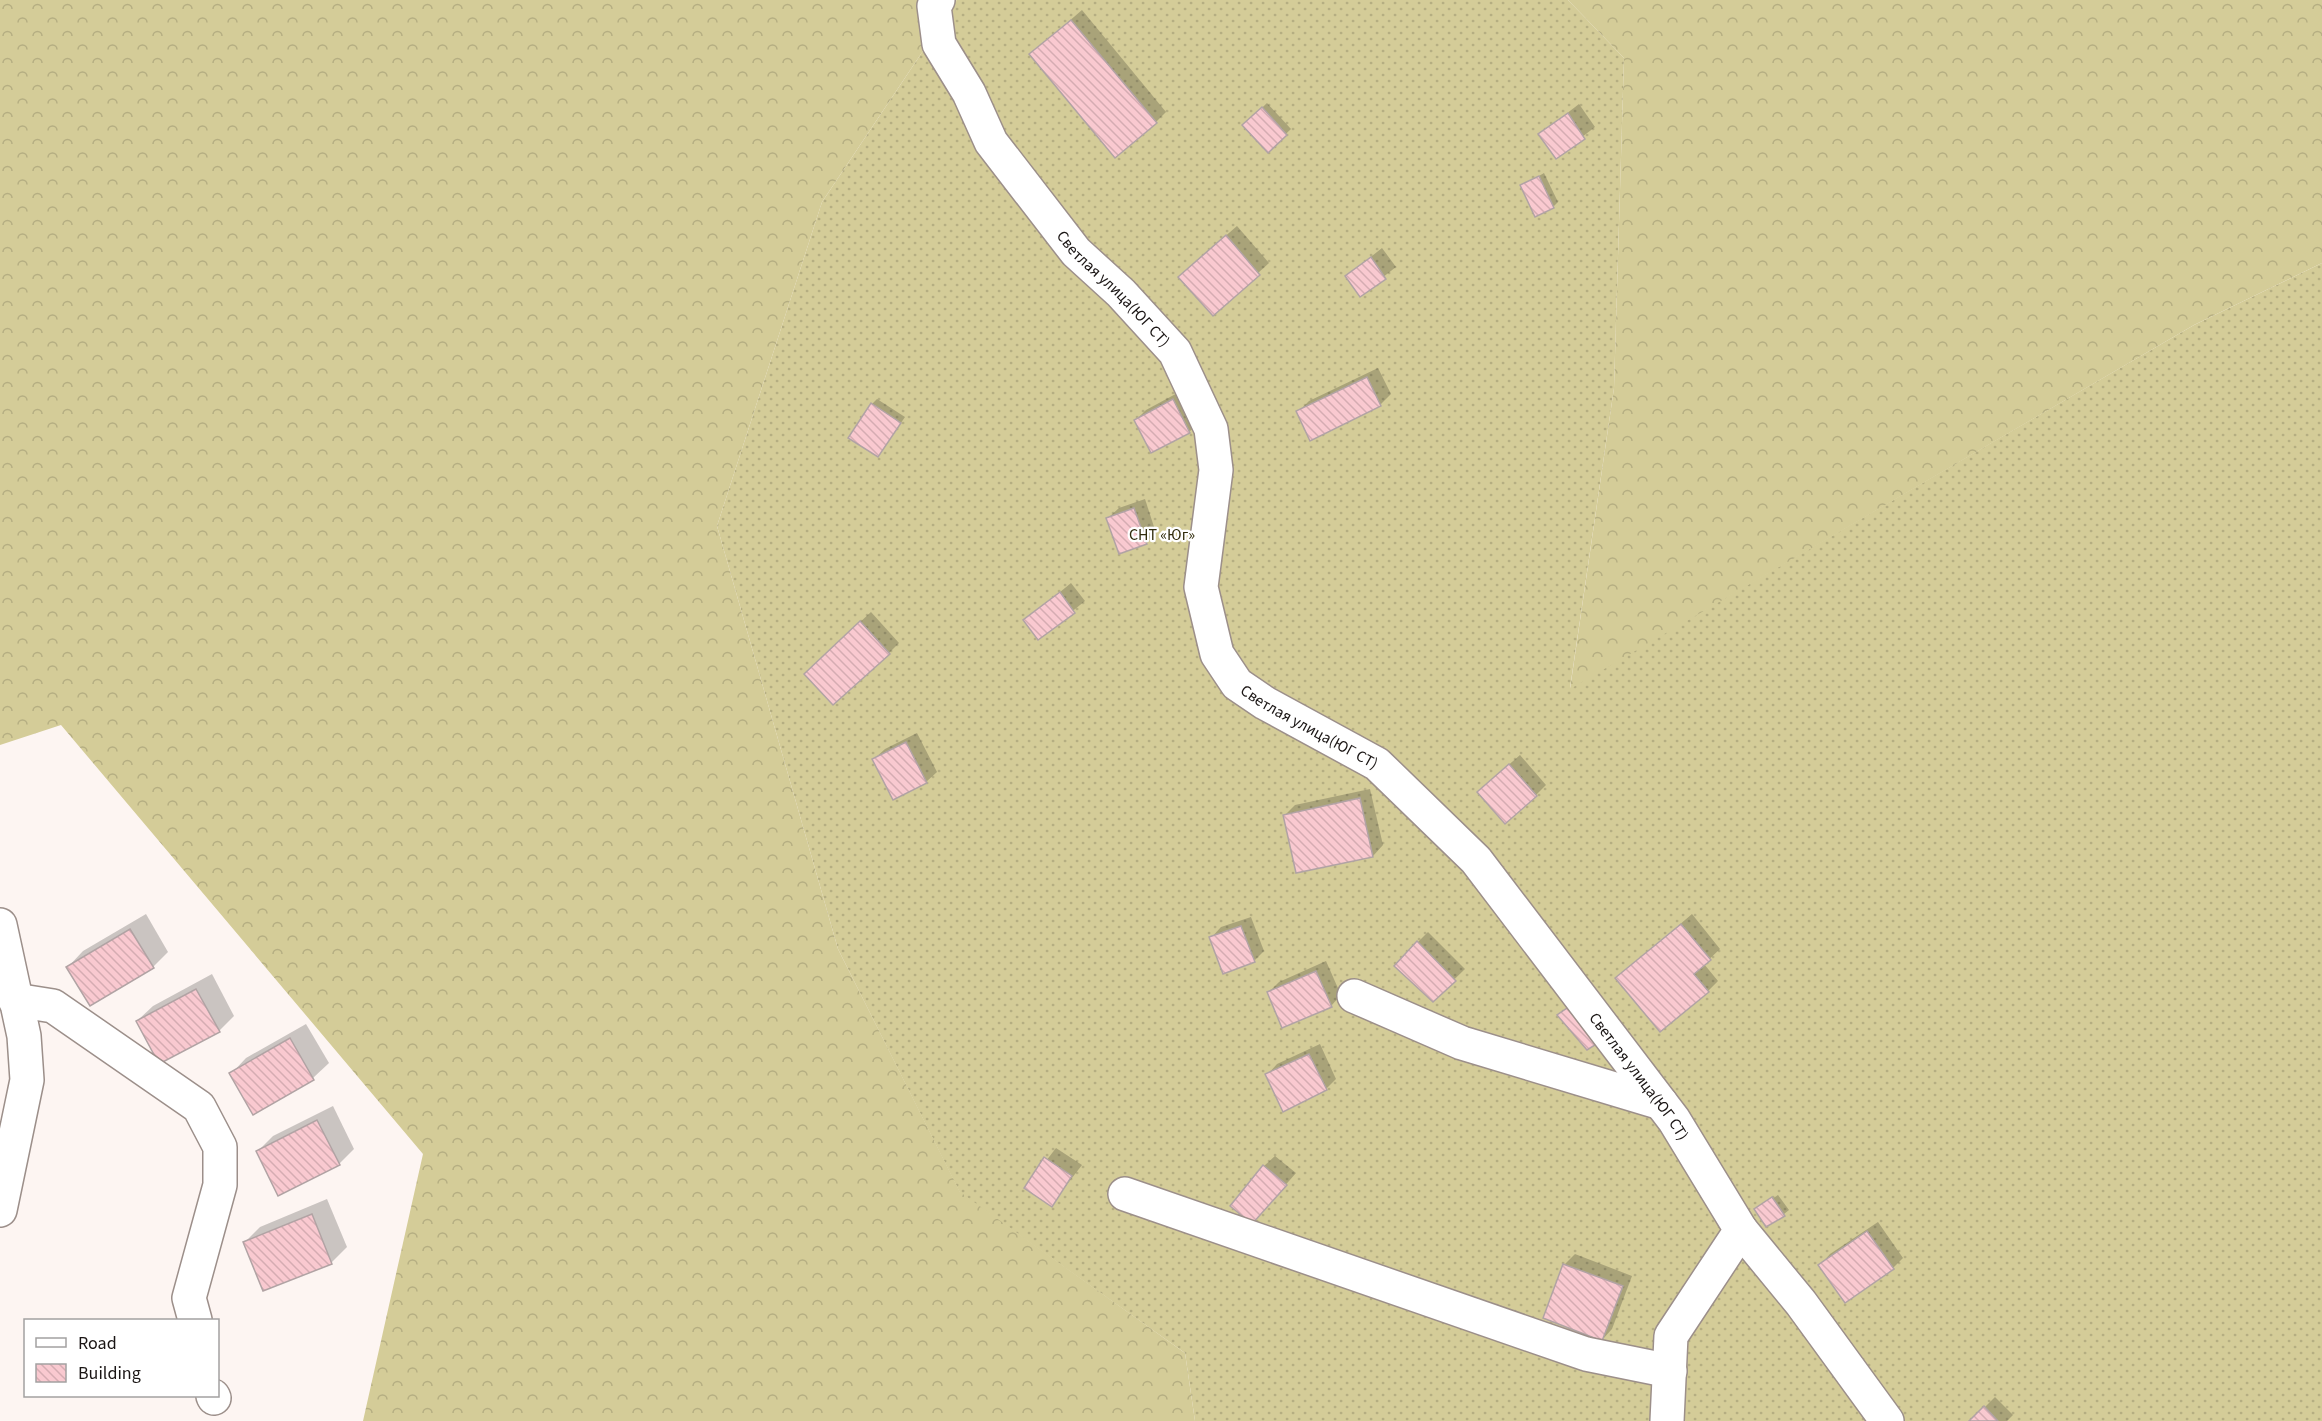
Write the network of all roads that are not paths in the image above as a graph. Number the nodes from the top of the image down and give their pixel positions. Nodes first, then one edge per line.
1 (938, 0) edge
2 (0, 925) edge
3 (1354, 996) dead end
4 (15, 1000) junction
5 (1661, 1103) junction
6 (1125, 1194) dead end
7 (0, 1210) edge
8 (1741, 1230) junction
9 (195, 1319) edge
10 (1670, 1371) junction
11 (1667, 1421) edge
12 (1887, 1421) edge

1 - 5 street, Светлая улица(ЮГ СТ)
2 - 4 street
3 - 5 street
4 - 7 street
4 - 9 street
5 - 8 street, Светлая улица(ЮГ СТ)
6 - 10 street
8 - 10 street
8 - 12 street, Светлая улица(ЮГ СТ)
10 - 11 street

